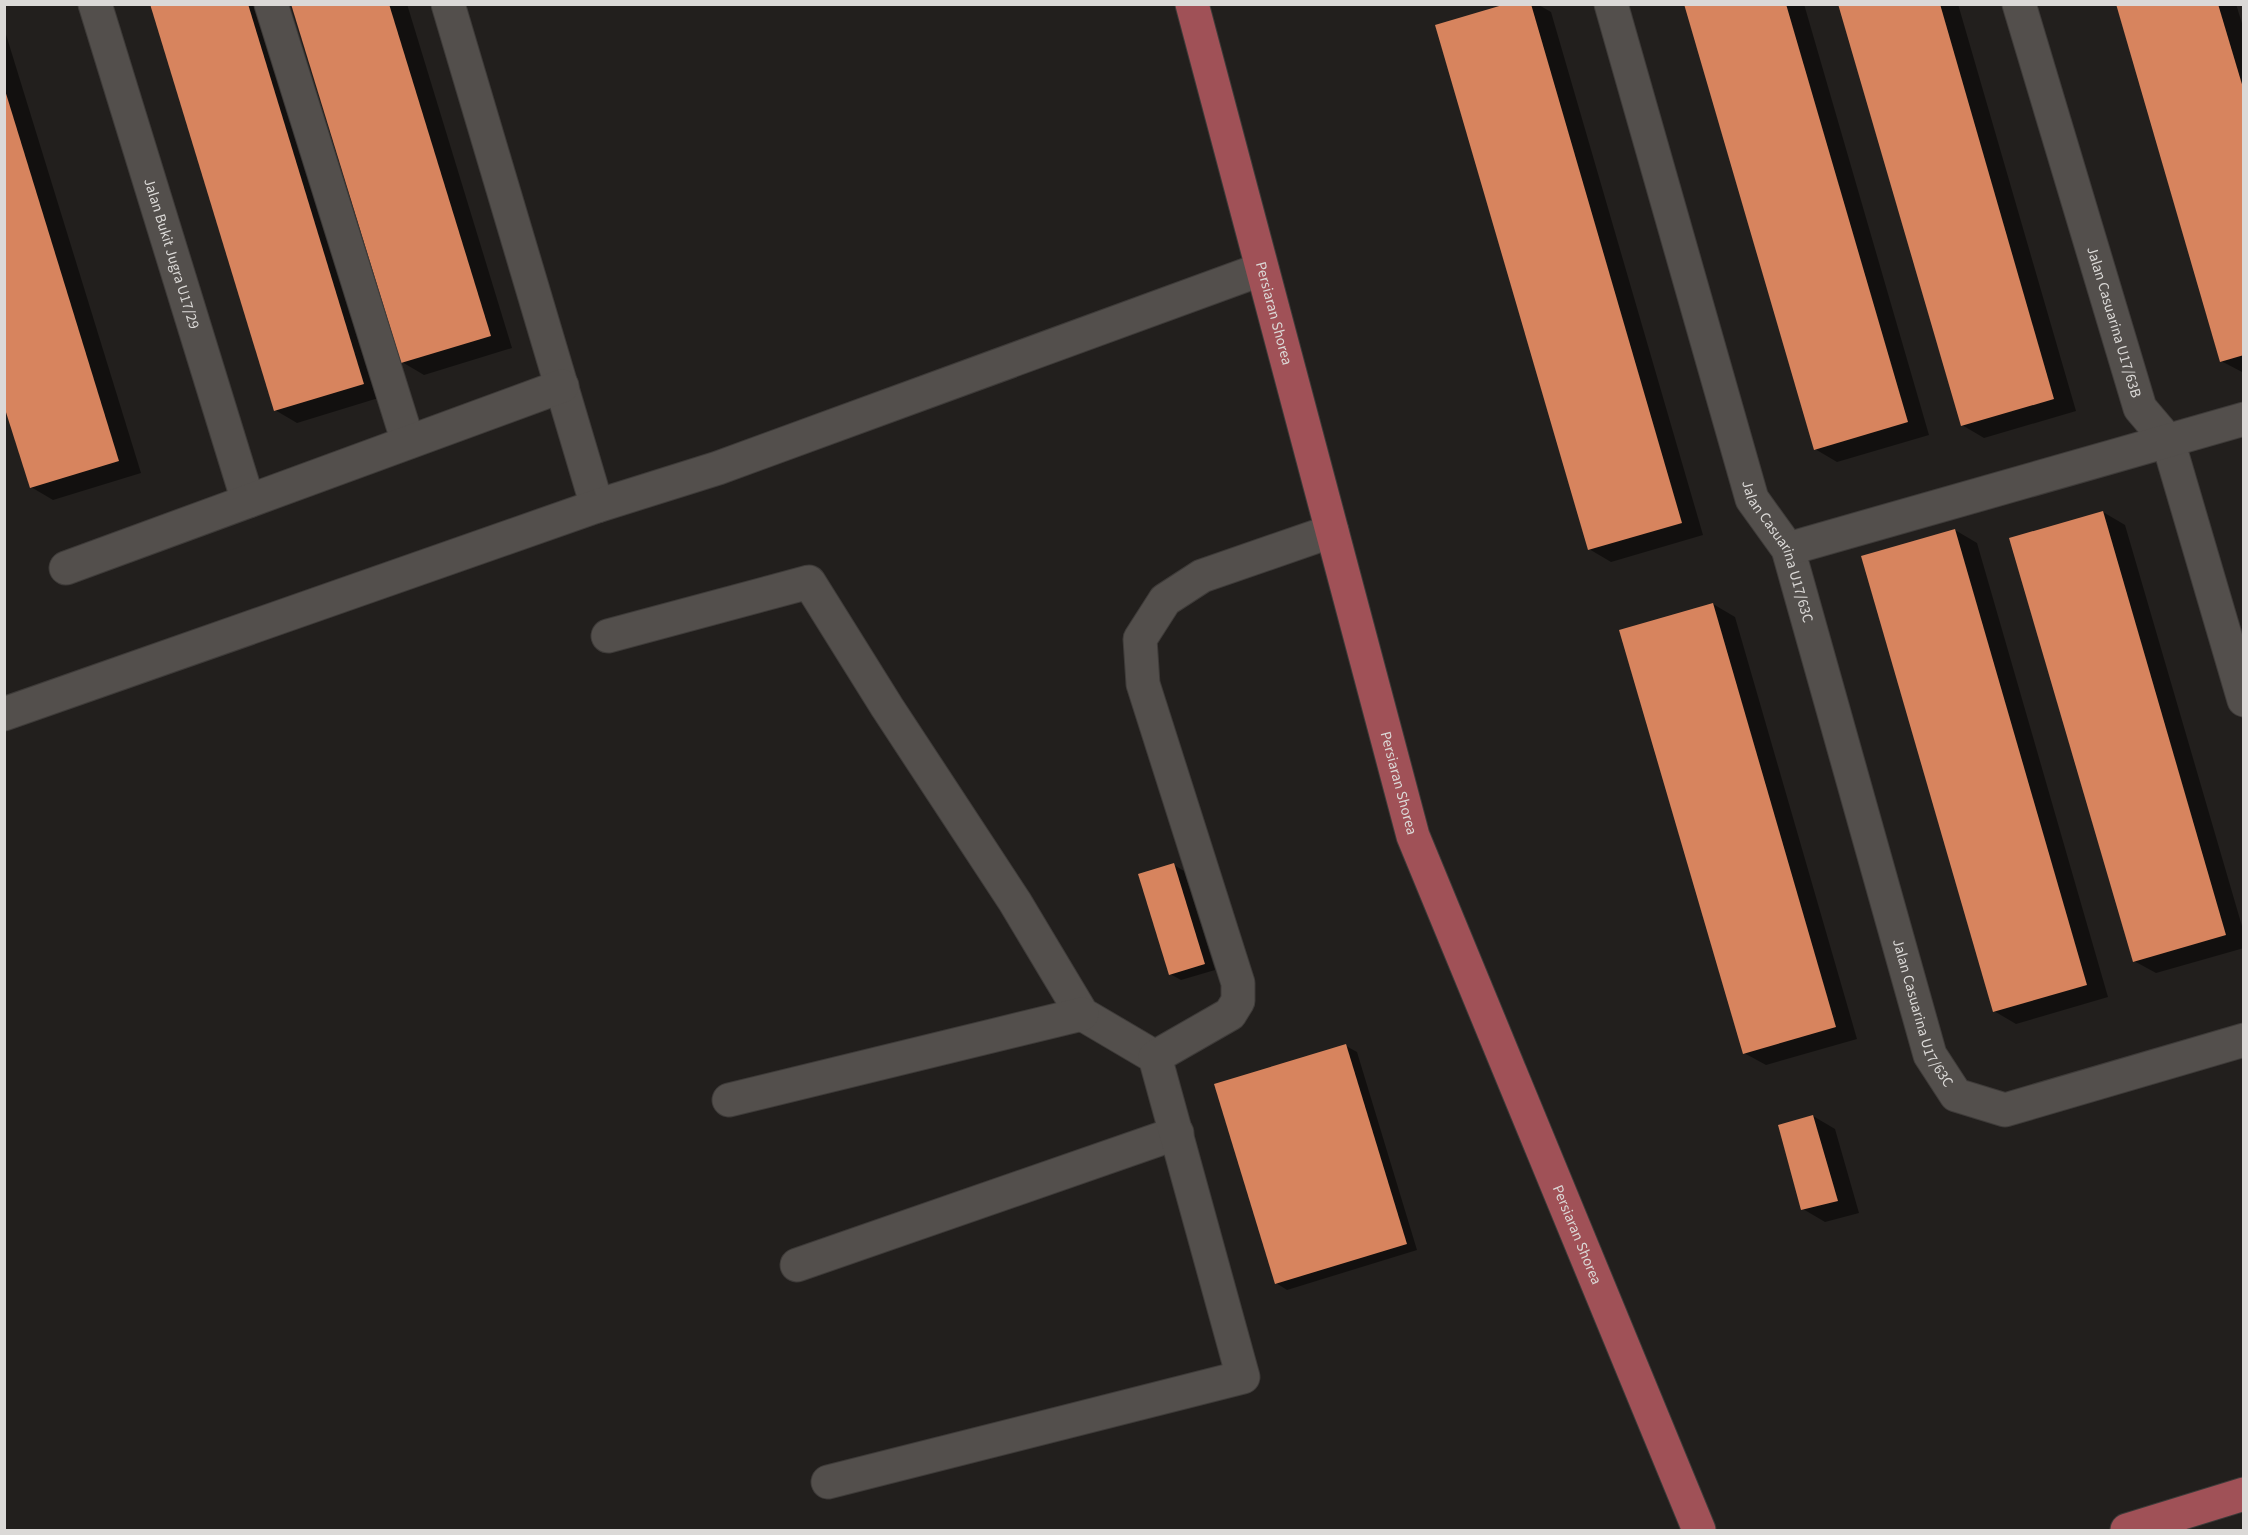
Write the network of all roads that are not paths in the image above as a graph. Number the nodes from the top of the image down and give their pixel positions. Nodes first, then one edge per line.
1 (95, 4) edge
2 (271, 4) edge
3 (448, 4) edge
4 (1192, 4) edge
5 (1611, 4) edge
6 (2019, 4) edge
7 (1262, 269) junction
8 (562, 386) junction
9 (2244, 419) edge
10 (2168, 441) junction
11 (408, 442) junction
12 (248, 501) junction
13 (597, 506) junction
14 (1332, 531) junction
15 (1788, 549) junction
16 (66, 568) dead end
17 (608, 636) dead end
18 (2244, 700) edge
19 (4, 714) edge
20 (1082, 1014) junction
21 (2244, 1040) edge
22 (1155, 1057) junction
23 (729, 1100) dead end
24 (1177, 1133) junction
25 (796, 1265) dead end
26 (828, 1482) dead end
27 (2244, 1494) edge
28 (1699, 1530) edge
29 (2127, 1530) edge

1 - 12 street, Jalan Bukit Jugra U17/29
2 - 11 street
3 - 8 street
4 - 7 main road, Persiaran Shorea
5 - 15 street, Jalan Casuarina U17/63C
6 - 10 street, Jalan Casuarina U17/63B
7 - 13 street
7 - 14 main road, Persiaran Shorea
8 - 11 street
8 - 13 street
9 - 10 street
10 - 15 street
10 - 18 street, Jalan Casuarina U17/63B
11 - 12 street
12 - 16 street
13 - 19 street
14 - 22 street
14 - 28 main road, Persiaran Shorea
15 - 21 street, Jalan Casuarina U17/63C
17 - 20 street
20 - 22 street
20 - 23 street
22 - 24 street
24 - 25 street
24 - 26 street
27 - 29 main road

